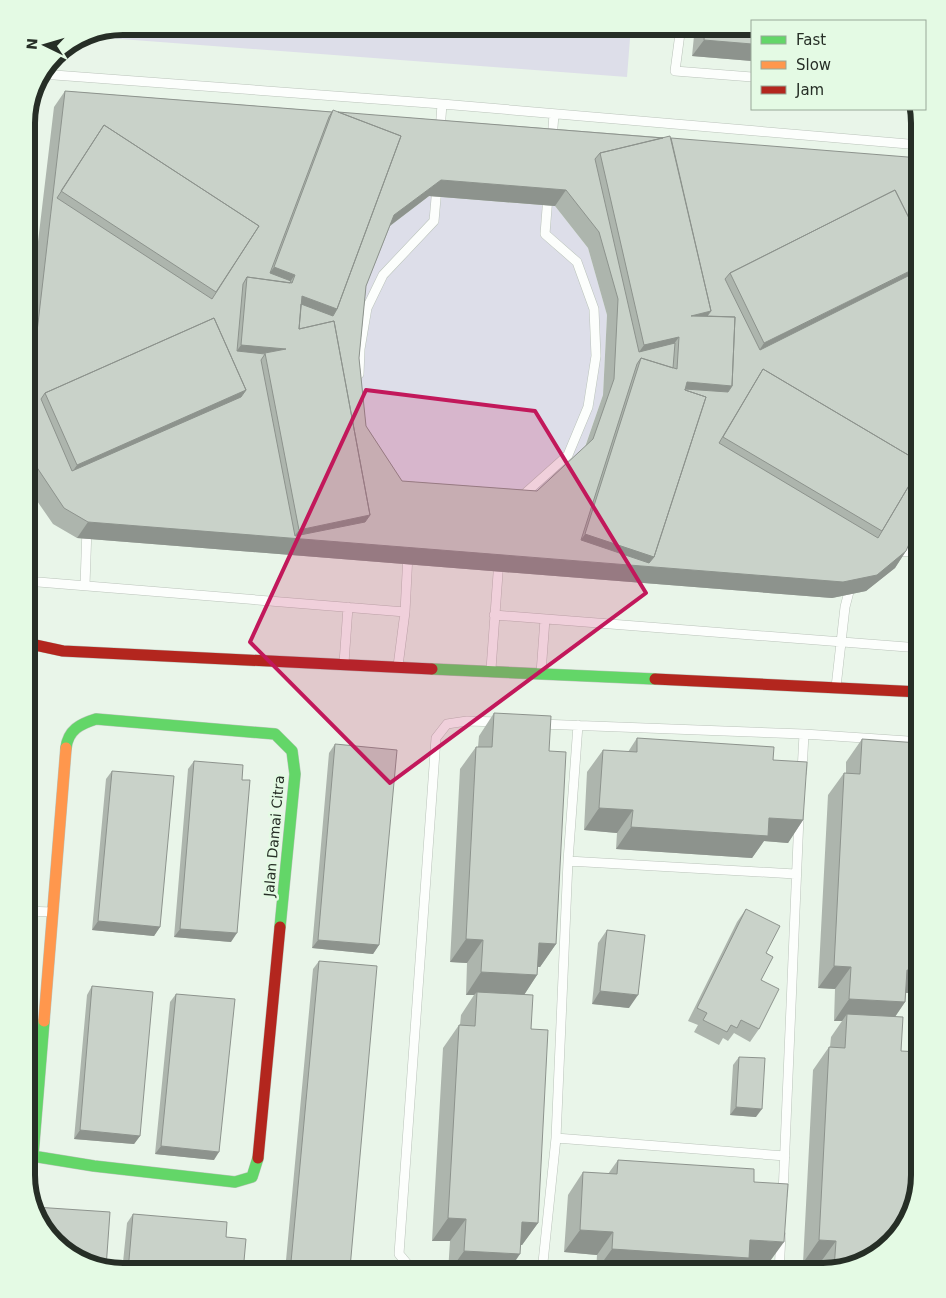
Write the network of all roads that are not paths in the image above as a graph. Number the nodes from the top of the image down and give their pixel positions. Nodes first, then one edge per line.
1 (680, 35) edge
2 (50, 75) edge
3 (751, 77) edge
4 (442, 104) junction
5 (554, 114) junction
6 (440, 143) edge
7 (911, 144) edge
8 (551, 151) edge
9 (437, 182) edge
10 (549, 188) edge
11 (358, 386) edge
12 (516, 501) edge
13 (81, 519) edge
14 (408, 544) edge
15 (500, 550) edge
16 (911, 551) edge
17 (884, 556) edge
18 (858, 577) edge
19 (35, 582) edge
20 (85, 586) junction
21 (348, 607) junction
22 (405, 612) junction
23 (494, 615) junction
24 (545, 619) junction
25 (841, 642) junction
26 (35, 645) edge
27 (911, 647) edge
28 (344, 663) junction
29 (398, 666) junction
30 (491, 670) junction
31 (541, 673) junction
32 (836, 687) junction
33 (911, 691) edge
34 (513, 722) edge
35 (532, 723) edge
36 (578, 725) junction
37 (804, 734) junction
38 (911, 744) edge
39 (801, 781) edge
40 (799, 809) edge
41 (568, 861) junction
42 (795, 874) junction
43 (35, 911) edge
44 (52, 912) junction
45 (35, 1100) edge
46 (556, 1138) junction
47 (35, 1156) edge
48 (785, 1156) junction
49 (783, 1204) edge
50 (782, 1224) edge
51 (406, 1263) edge
52 (543, 1263) edge
53 (780, 1263) edge

1 - 3 lane
2 - 4 lane
4 - 5 lane
4 - 6 lane
5 - 7 lane
5 - 8 lane
9 - 11 lane
10 - 12 lane
13 - 20 lane
14 - 22 lane
15 - 23 lane
16 - 17 lane
18 - 25 lane
19 - 20 lane
20 - 21 lane
21 - 22 lane
21 - 28 lane
22 - 29 lane
23 - 24 lane
23 - 30 lane
24 - 25 lane
24 - 31 lane
25 - 27 lane
25 - 32 lane
26 - 28 street
28 - 29 street
29 - 30 street
30 - 31 street
31 - 32 street
32 - 33 street
34 - 51 lane
35 - 36 lane
36 - 37 lane
36 - 41 lane
37 - 38 lane
37 - 39 lane
40 - 42 lane
41 - 42 lane
41 - 46 lane
42 - 48 lane
43 - 44 lane
44 - 45 street, Jalan Damai Citra
44 - 47 street, Jalan Damai Citra
46 - 48 lane
46 - 52 lane
48 - 49 lane
50 - 53 lane

